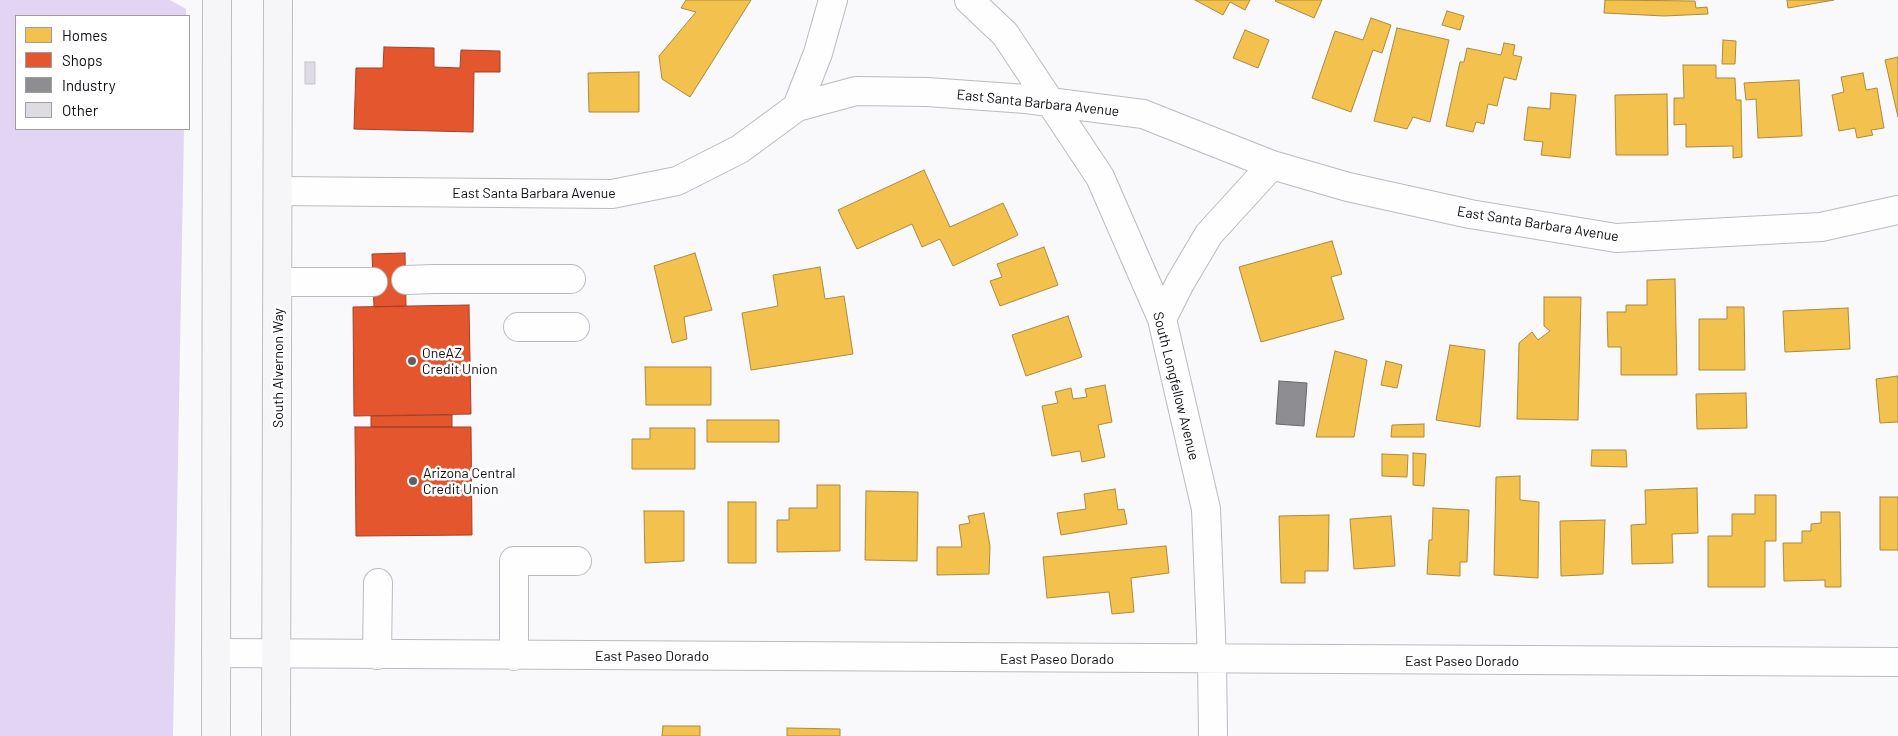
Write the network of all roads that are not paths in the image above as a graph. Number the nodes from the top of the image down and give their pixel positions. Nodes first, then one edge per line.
1 (217, 0) edge
2 (278, 0) edge
3 (833, 0) edge
4 (969, 0) edge
5 (1050, 102) junction
6 (798, 107) junction
7 (1272, 165) junction
8 (278, 191) junction
9 (1898, 210) edge
10 (571, 279) dead end
11 (406, 280) dead end
12 (278, 282) junction
13 (373, 282) dead end
14 (1162, 319) junction
15 (518, 327) dead end
16 (575, 327) dead end
17 (577, 561) dead end
18 (378, 583) dead end
19 (216, 654) junction
20 (276, 654) junction
21 (377, 654) junction
22 (514, 656) junction
23 (1212, 660) junction
24 (1898, 662) edge
25 (216, 736) edge
26 (276, 736) edge
27 (1213, 736) edge

1 - 19 main road
2 - 8 main road, South Alvernon Way
3 - 6 street
4 - 5 street, South Longfellow Avenue
5 - 6 street, East Santa Barbara Avenue
5 - 7 street, East Santa Barbara Avenue
5 - 14 street, South Longfellow Avenue
6 - 8 street, East Santa Barbara Avenue
7 - 9 street, East Santa Barbara Avenue
7 - 14 street
8 - 12 main road, South Alvernon Way
10 - 11 street
12 - 13 street
12 - 20 main road, South Alvernon Way
14 - 23 street, South Longfellow Avenue
15 - 16 street
17 - 22 street
18 - 21 street
19 - 20 street, East Paseo Dorado
19 - 25 main road
20 - 21 street, East Paseo Dorado
20 - 26 main road, South Alvernon Way
21 - 22 street, East Paseo Dorado
22 - 23 street, East Paseo Dorado
23 - 24 street, East Paseo Dorado
23 - 27 street, South Longfellow Avenue

